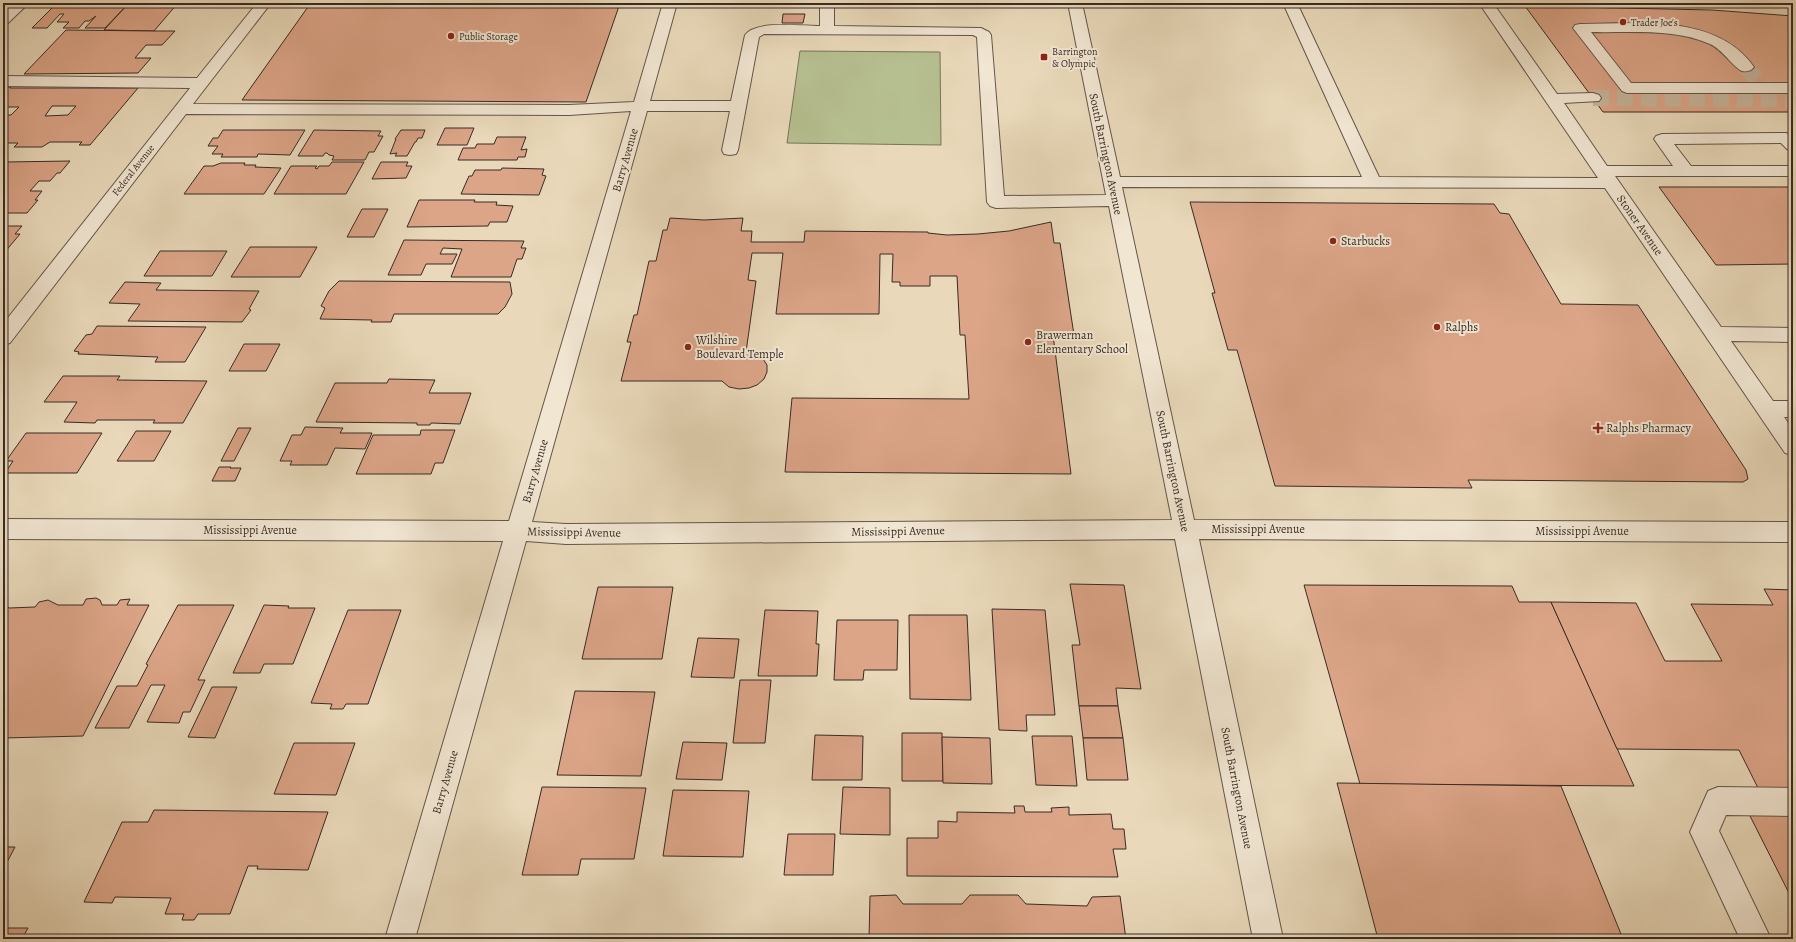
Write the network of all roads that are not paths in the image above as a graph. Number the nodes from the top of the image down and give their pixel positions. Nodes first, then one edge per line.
1 (22, 3) edge
2 (264, 3) edge
3 (670, 3) edge
4 (827, 3) edge
5 (1074, 3) edge
6 (1290, 3) edge
7 (1486, 3) edge
8 (3, 20) edge
9 (827, 30) junction
10 (1746, 67) tunnel mouth
11 (3, 81) edge
12 (202, 83) junction
13 (1793, 88) tunnel mouth
14 (1593, 98) tunnel mouth
15 (1552, 99) junction
16 (640, 106) junction
17 (739, 106) junction
18 (181, 109) junction
19 (1793, 146) edge
20 (730, 150) dead end
21 (1686, 171) junction
22 (1793, 171) edge
23 (1606, 177) junction
24 (1372, 183) junction
25 (1114, 191) junction
26 (1714, 334) junction
27 (1793, 335) edge
28 (3, 338) edge
29 (1767, 409) junction
30 (1793, 409) edge
31 (1793, 447) edge
32 (3, 529) edge
33 (1185, 529) junction
34 (518, 531) junction
35 (1793, 532) edge
36 (1793, 802) edge
37 (400, 939) edge
38 (1268, 939) edge
39 (1756, 939) edge

1 - 8 street
2 - 12 street, Federal Avenue
3 - 16 street, Barry Avenue
4 - 9 street
5 - 25 street, South Barrington Avenue
6 - 24 street
7 - 15 street, Stoner Avenue
9 - 17 street
9 - 25 street
10 - 13 street
11 - 12 street
12 - 18 street, Federal Avenue
14 - 15 street
15 - 23 street, Stoner Avenue
16 - 17 street
16 - 18 street
16 - 34 street, Barry Avenue
17 - 20 street
18 - 28 street, Federal Avenue
19 - 21 street
21 - 22 street
21 - 23 street
23 - 24 street
23 - 26 street, Stoner Avenue
24 - 25 street
25 - 33 street, South Barrington Avenue
26 - 27 street
26 - 29 street, Stoner Avenue
29 - 30 street
29 - 31 street, Stoner Avenue
32 - 34 street, Mississippi Avenue
33 - 34 street, Mississippi Avenue
33 - 35 street, Mississippi Avenue
33 - 38 street, South Barrington Avenue
34 - 37 street, Barry Avenue
36 - 39 street

